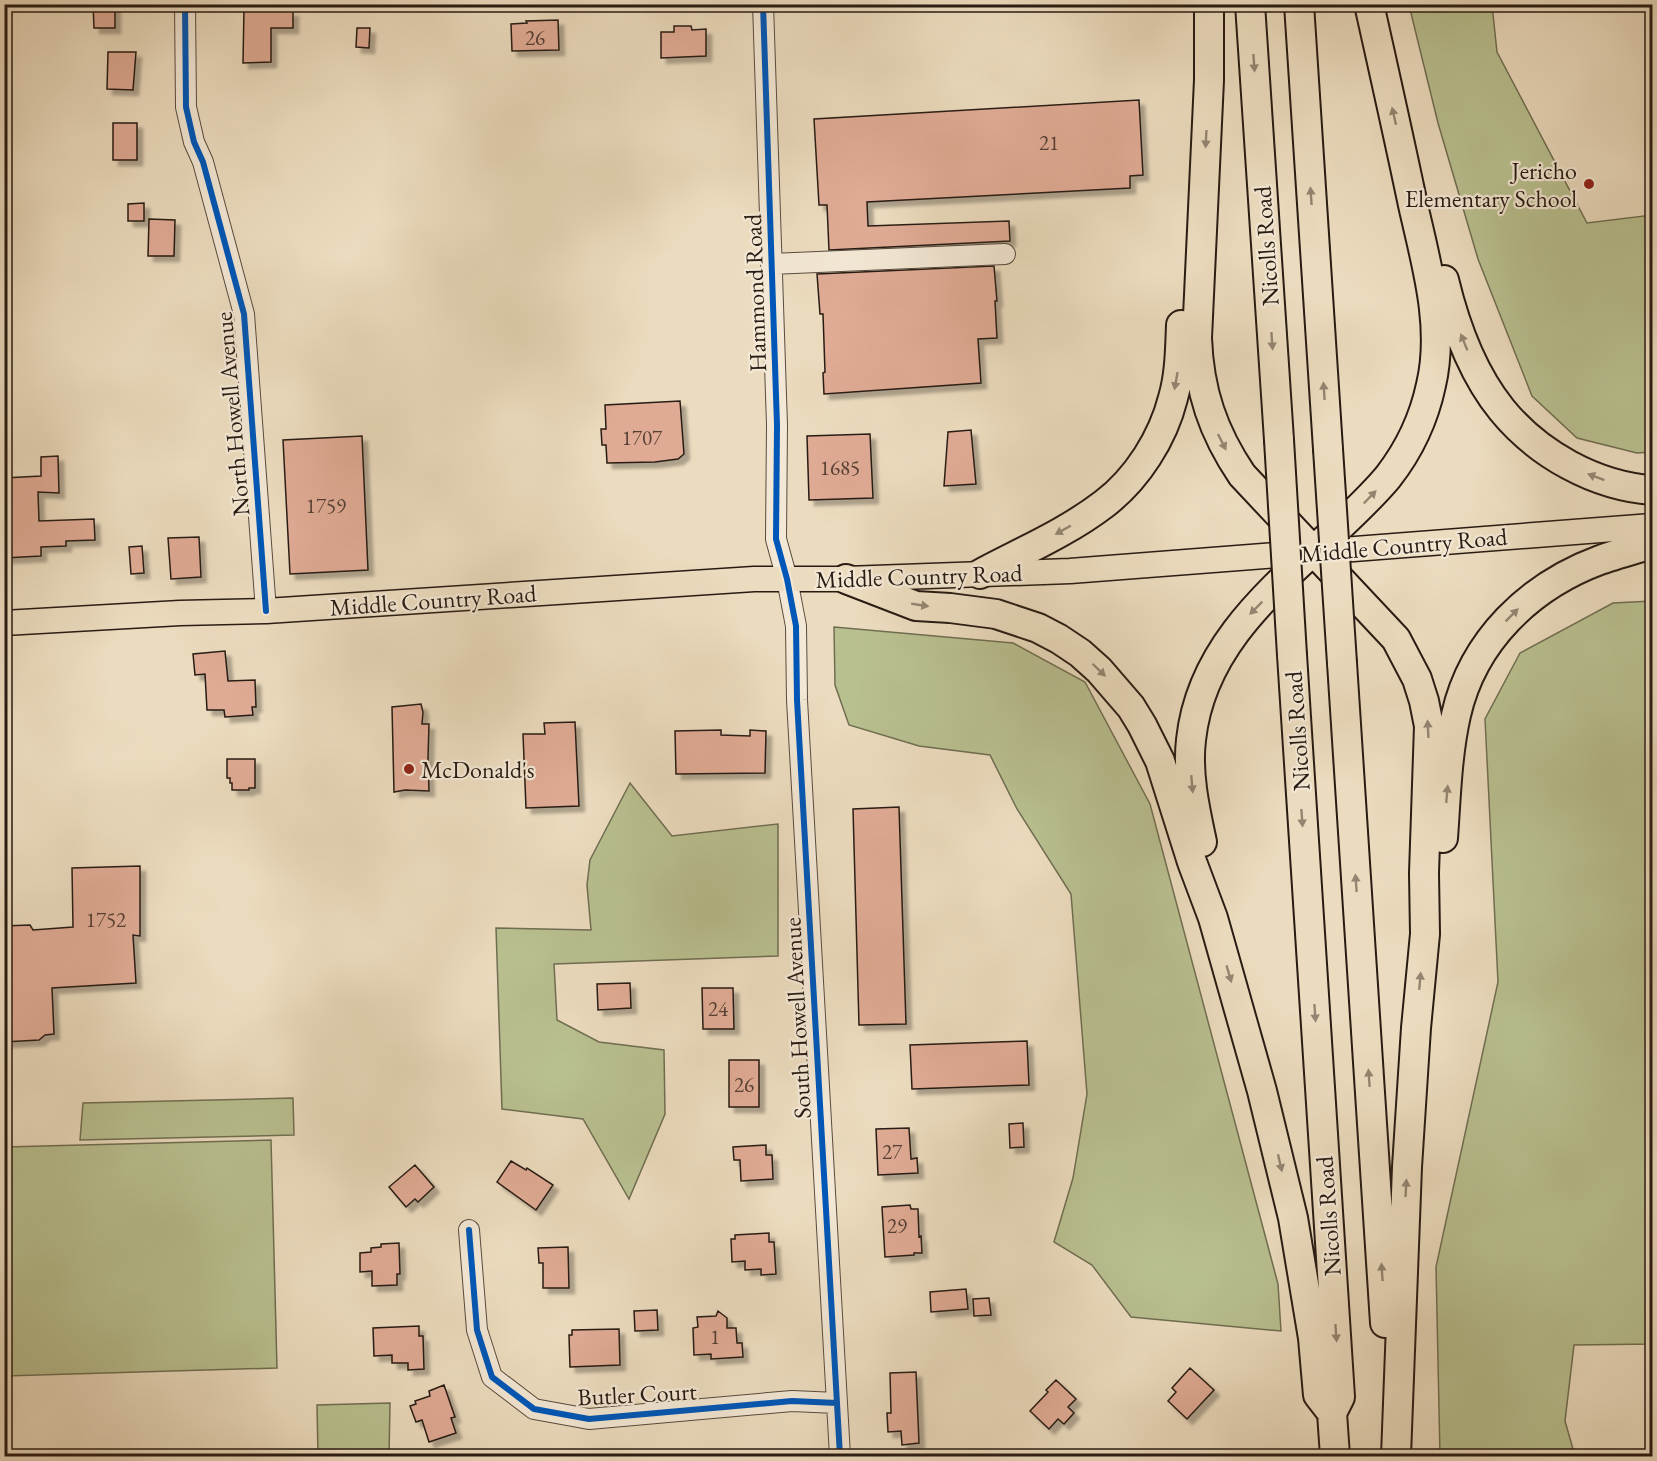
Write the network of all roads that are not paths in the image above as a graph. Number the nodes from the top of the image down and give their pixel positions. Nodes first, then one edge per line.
1 (185, 4) edge
2 (763, 4) edge
3 (1209, 4) edge
4 (1250, 4) edge
5 (1299, 4) edge
6 (1369, 4) edge
7 (1407, 173) junction
8 (1203, 220) junction
9 (1005, 254) dead end
10 (771, 264) junction
11 (1653, 490) edge
12 (1653, 526) edge
13 (1653, 544) edge
14 (1313, 552) junction
15 (980, 574) junction
16 (787, 579) junction
17 (846, 579) junction
18 (266, 611) junction
19 (4, 623) edge
20 (1214, 918) junction
21 (1425, 934) junction
22 (469, 1230) dead end
23 (837, 1403) junction
24 (1332, 1413) junction
25 (840, 1456) edge
26 (1335, 1456) edge
27 (1395, 1456) edge

1 - 18 street, North Howell Avenue
2 - 10 street, Hammond Road
3 -> 8 highway
4 -> 24 highway, Nicolls Road, bridge
27 -> 5 highway, Nicolls Road, bridge
7 -> 6 highway
11 -> 7 highway
14 -> 7 highway
8 -> 14 highway
8 -> 15 highway
9 - 10 street
10 - 16 street, Hammond Road
12 - 14 main road, Middle Country Road
21 -> 13 highway
14 - 15 main road, Middle Country Road
14 -> 20 highway
21 -> 14 highway
15 - 17 main road, Middle Country Road
16 - 17 main road, Middle Country Road
16 - 18 main road, Middle Country Road
16 - 23 street, South Howell Avenue
17 -> 20 highway
18 - 19 main road, Middle Country Road
20 -> 24 highway
27 -> 21 highway
22 - 23 street, Butler Court
23 - 25 street, South Howell Avenue
24 - 26 highway, Nicolls Road

